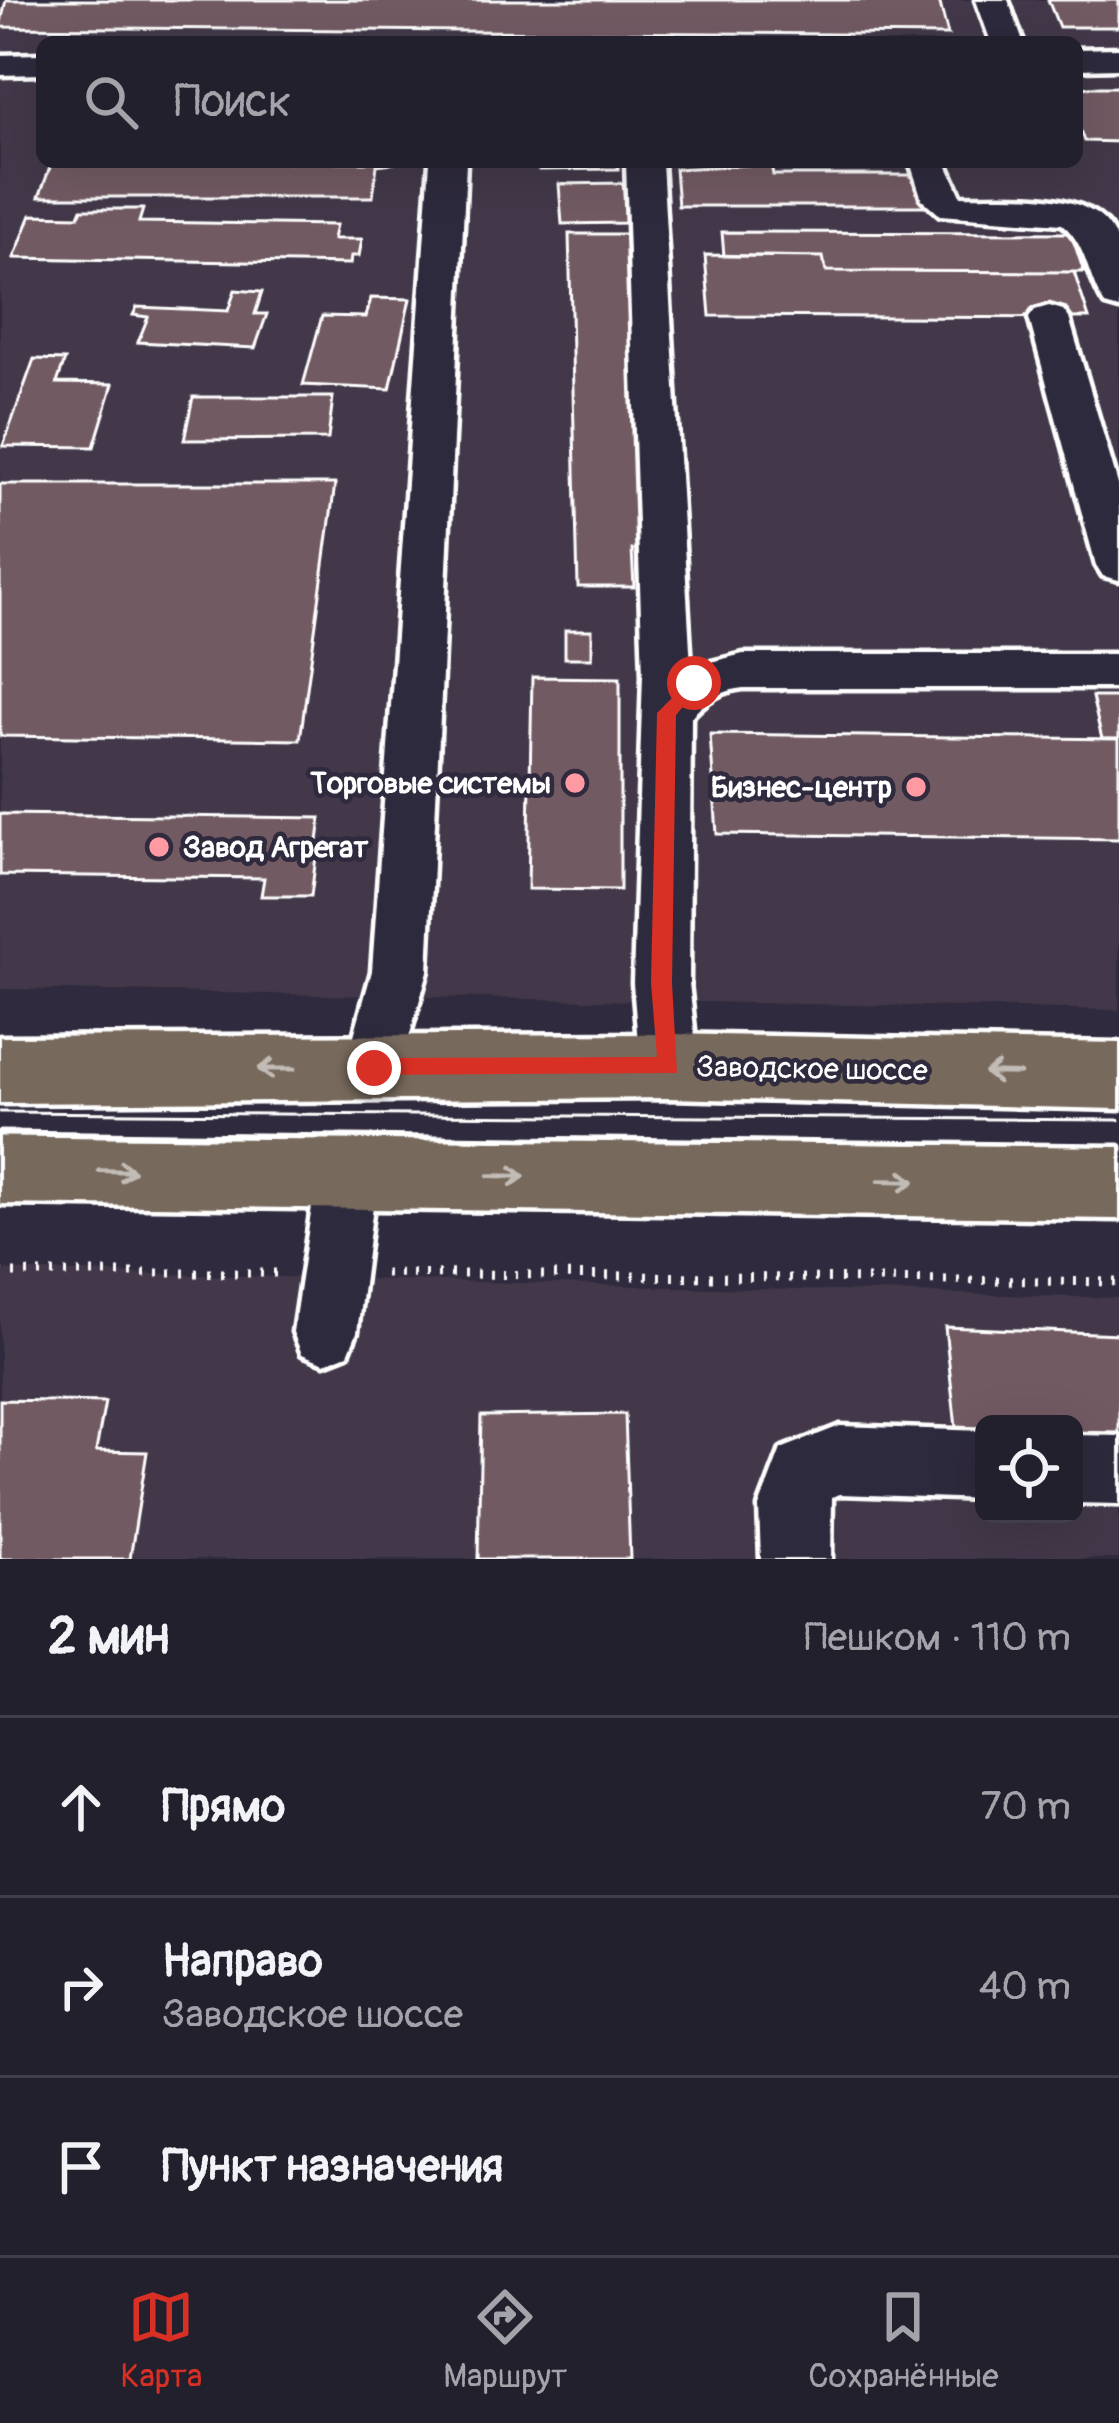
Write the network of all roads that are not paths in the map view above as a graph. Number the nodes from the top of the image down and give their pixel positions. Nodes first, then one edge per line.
1 (992, 0) edge
2 (1005, 36) edge
3 (1119, 58) edge
4 (1083, 59) edge
5 (0, 64) edge
6 (36, 64) edge
7 (448, 168) edge
8 (644, 168) edge
9 (930, 168) edge
10 (1119, 297) edge
11 (1049, 318) dead end
12 (1119, 565) edge
13 (666, 644) junction
14 (1119, 670) edge
15 (710, 675) junction
16 (666, 713) junction
17 (669, 1066) junction
18 (374, 1068) junction
19 (0, 1070) edge
20 (1119, 1076) edge
21 (0, 1169) edge
22 (347, 1174) junction
23 (1119, 1183) edge
24 (328, 1302) road end
25 (975, 1466) edge
26 (1083, 1468) edge
27 (1119, 1470) edge
28 (796, 1559) edge

1 - 2 street
3 - 4 street
5 - 6 street
7 - 18 street
8 - 13 street
9 - 10 street
11 - 12 street
13 - 15 street
13 - 16 street
14 - 15 street
15 - 16 street
16 - 17 street
17 - 18 main road, Заводское шоссе
20 -> 17 main road, Заводское шоссе
18 -> 19 main road, Заводское шоссе
21 -> 22 main road
22 -> 23 main road
22 - 24 street
25 - 28 street
26 - 27 street

